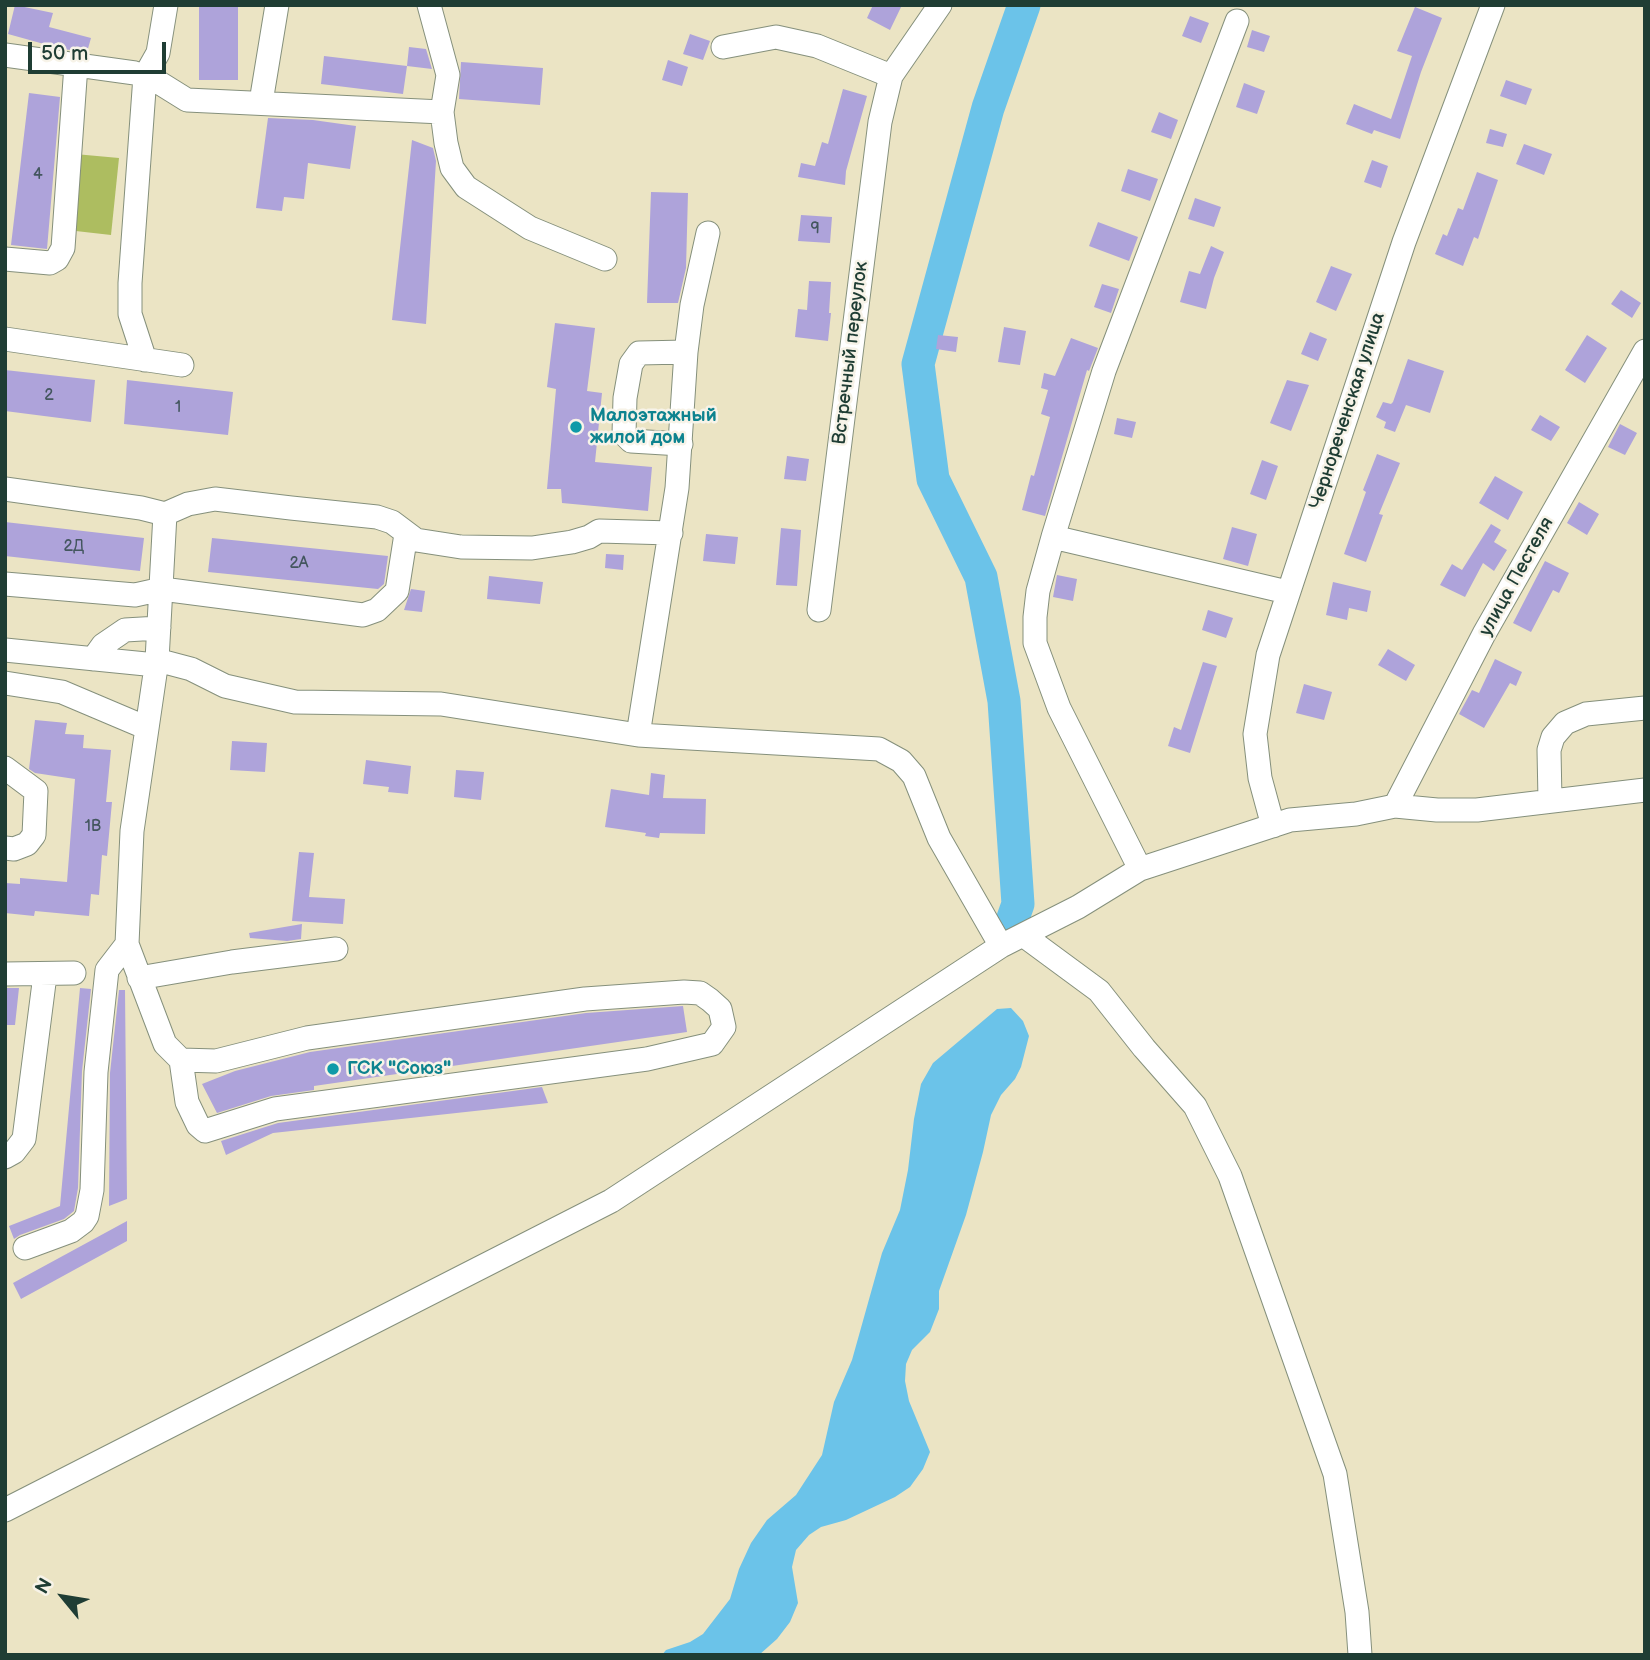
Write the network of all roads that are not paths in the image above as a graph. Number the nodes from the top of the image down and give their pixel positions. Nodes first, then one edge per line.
1 (166, 5) edge
2 (278, 5) edge
3 (429, 5) edge
4 (940, 5) edge
5 (1493, 5) edge
6 (1237, 21) dead end
7 (723, 47) dead end
8 (5, 55) edge
9 (76, 65) junction
10 (145, 76) junction
11 (889, 86) junction
12 (261, 102) junction
13 (442, 112) junction
14 (708, 233) dead end
15 (5, 259) edge
16 (605, 259) dead end
17 (5, 340) edge
18 (1645, 351) edge
19 (687, 352) junction
20 (145, 360) junction
21 (182, 365) dead end
22 (681, 444) junction
23 (5, 489) edge
24 (164, 514) junction
25 (671, 533) junction
26 (405, 534) junction
27 (1053, 537) junction
28 (5, 584) edge
29 (162, 589) junction
30 (1287, 593) junction
31 (819, 610) dead end
32 (159, 628) junction
33 (5, 650) edge
34 (93, 659) junction
35 (157, 662) junction
36 (5, 683) edge
37 (1645, 708) edge
38 (147, 728) junction
39 (638, 735) junction
40 (5, 768) edge
41 (1645, 790) edge
42 (1550, 800) junction
43 (1395, 806) junction
44 (1273, 826) junction
45 (5, 848) edge
46 (1140, 869) junction
47 (1023, 935) junction
48 (127, 944) junction
49 (1001, 946) junction
50 (336, 949) dead end
51 (74, 973) dead end
52 (5, 974) edge
53 (45, 975) junction
54 (139, 978) junction
55 (181, 1060) junction
56 (5, 1157) edge
57 (25, 1248) dead end
58 (5, 1510) edge
59 (1360, 1655) edge

1 - 10 street
2 - 12 street
3 - 13 street
4 - 11 street
5 - 30 street, Чернореченская улица
6 - 27 street
7 - 11 street
8 - 9 street
9 - 10 street
9 - 15 street
10 - 12 street
10 - 20 street
11 - 31 street, Встречный переулок
12 - 13 street
13 - 16 street
14 - 19 street
17 - 20 street
18 - 43 street, улица Пестеля
19 - 22 street
19 - 22 street
20 - 21 street
22 - 25 street
23 - 24 street
24 - 26 street
24 - 29 street
25 - 26 street
25 - 39 street
26 - 29 street
27 - 30 street
27 - 46 street
28 - 29 street
29 - 32 street
30 - 44 street, Чернореченская улица
32 - 34 street
32 - 35 street
33 - 34 street
34 - 35 street
35 - 38 street
35 - 39 street
36 - 38 street
37 - 42 street
38 - 48 street
39 - 49 street
40 - 45 street
41 - 42 street
42 - 43 street
43 - 44 street
44 - 46 street
46 - 47 street
47 - 49 street
47 - 59 street
48 - 54 street
48 - 57 street
49 - 58 street
50 - 54 street
51 - 53 street
52 - 53 street
53 - 56 street
54 - 55 street
55 - 55 street

